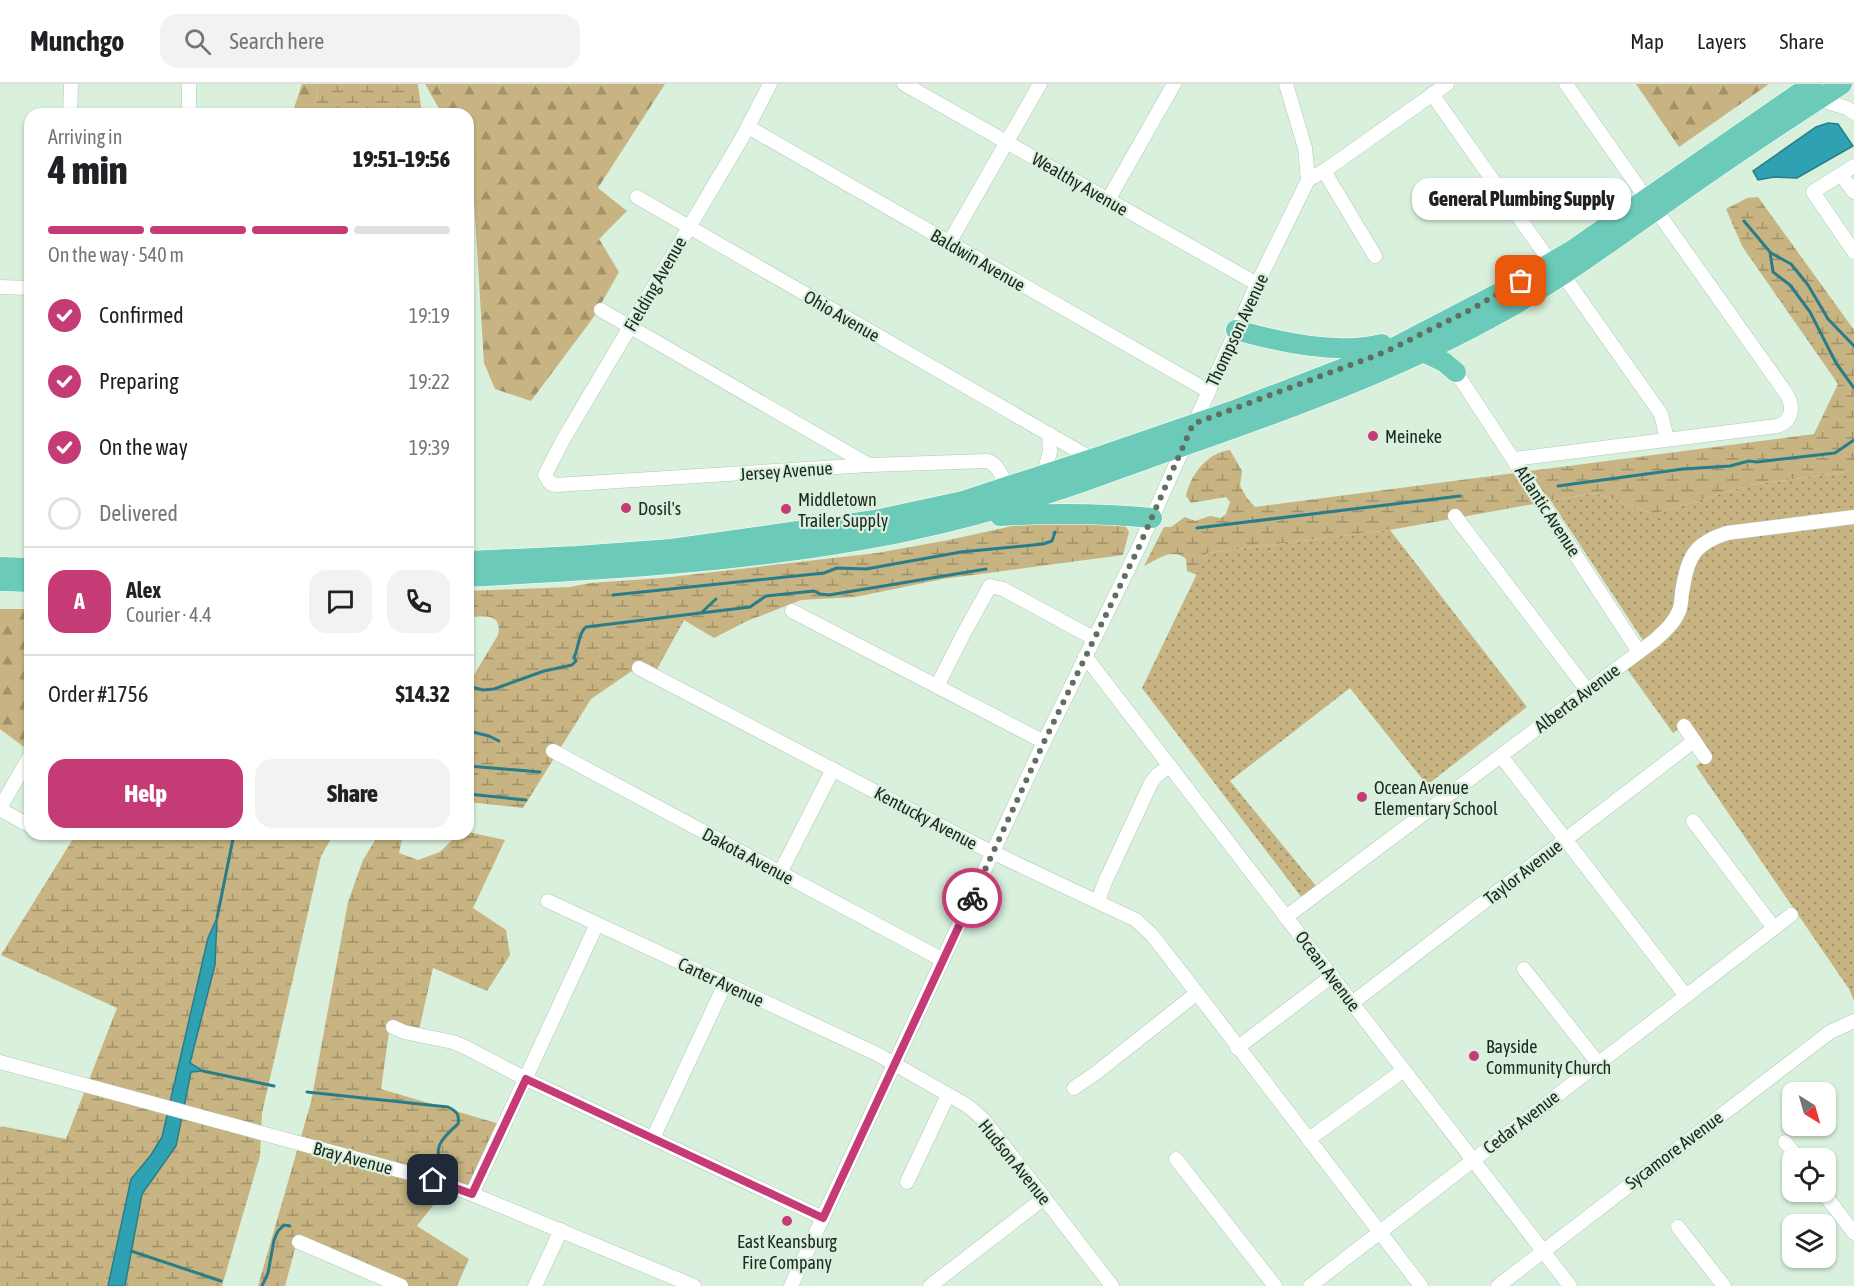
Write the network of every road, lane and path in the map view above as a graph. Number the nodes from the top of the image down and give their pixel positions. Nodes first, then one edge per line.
1 (71, 84) edge
2 (189, 84) edge
3 (770, 84) edge
4 (905, 84) edge
5 (1040, 84) edge
6 (1174, 84) edge
7 (1286, 84) edge
8 (1447, 84) edge
9 (1566, 84) edge
10 (1842, 84) edge
11 (1815, 92) edge
12 (1432, 94) junction
13 (189, 106) dead end
14 (70, 108) edge
15 (1854, 112) edge
16 (748, 127) junction
17 (1006, 142) junction
18 (1854, 166) edge
19 (1324, 171) junction
20 (1841, 175) junction
21 (1308, 180) junction
22 (1854, 192) edge
23 (637, 197) dead end
24 (1108, 200) junction
25 (1651, 204) junction
26 (689, 227) junction
27 (949, 243) junction
28 (1854, 252) edge
29 (1375, 256) dead end
30 (1557, 269) junction
31 (1257, 284) junction
32 (0, 287) edge
33 (24, 288) edge
34 (601, 310) dead end
35 (631, 327) junction
36 (1236, 330) junction
37 (1457, 337) junction
38 (1423, 343) junction
39 (1456, 372) junction
40 (1208, 391) junction
41 (1193, 424) junction
42 (1049, 434) junction
43 (1666, 439) junction
44 (1184, 446) junction
45 (1092, 459) junction
46 (1514, 459) junction
47 (869, 465) junction
48 (1042, 475) junction
49 (550, 483) joint
50 (1007, 486) junction
51 (1455, 516) dead end
52 (971, 517) junction
53 (1854, 517) edge
54 (1152, 518) junction
55 (474, 561) edge
56 (0, 567) edge
57 (24, 568) edge
58 (474, 577) edge
59 (0, 581) edge
60 (24, 582) edge
61 (792, 611) dead end
62 (1093, 638) junction
63 (1639, 652) junction
64 (1085, 656) junction
65 (639, 668) dead end
66 (937, 686) junction
67 (1587, 690) junction
68 (1684, 726) dead end
69 (1694, 741) junction
70 (1044, 742) junction
71 (553, 752) dead end
72 (1501, 756) junction
73 (1705, 757) dead end
74 (24, 766) edge
75 (1170, 766) junction
76 (833, 769) junction
77 (0, 808) edge
78 (1693, 821) dead end
79 (24, 822) edge
80 (1565, 839) junction
81 (993, 852) junction
82 (780, 873) junction
83 (1098, 901) junction
84 (548, 902) dead end
85 (1791, 915) dead end
86 (1286, 917) junction
87 (597, 924) junction
88 (1774, 928) junction
89 (943, 960) junction
90 (1524, 969) dead end
91 (1332, 976) junction
92 (725, 984) junction
93 (1197, 993) junction
94 (1686, 996) junction
95 (1352, 1003) junction
96 (1854, 1021) edge
97 (393, 1027) dead end
98 (1237, 1048) junction
99 (0, 1062) edge
100 (1598, 1063) junction
101 (894, 1065) junction
102 (1404, 1070) junction
103 (526, 1079) junction
104 (1074, 1088) dead end
105 (948, 1095) junction
106 (653, 1138) junction
107 (1309, 1139) junction
108 (1785, 1142) dead end
109 (1790, 1148) edge
110 (1176, 1159) dead end
111 (1473, 1159) junction
112 (907, 1182) dead end
113 (472, 1194) junction
114 (1044, 1198) junction
115 (1830, 1202) edge
116 (823, 1218) junction
117 (1678, 1227) dead end
118 (561, 1230) junction
119 (1380, 1232) junction
120 (1854, 1233) edge
121 (298, 1242) dead end
122 (1544, 1251) junction
123 (663, 1280) edge
124 (401, 1286) edge
125 (535, 1286) edge
126 (694, 1286) edge
127 (790, 1286) edge
128 (930, 1286) edge
129 (1112, 1286) edge
130 (1275, 1286) edge
131 (1310, 1286) edge
132 (1421, 1286) edge
133 (1498, 1286) edge
134 (1570, 1286) edge
135 (1724, 1286) edge

1 - 14 street
2 - 13 street
3 - 16 street, Fielding Avenue
4 - 17 street, Wealthy Avenue
5 - 17 street
6 - 24 street
7 - 21 street
8 - 12 street
9 - 25 street
10 - 11 highway
11 - 15 street
11 - 25 highway
12 - 19 street
12 - 30 street
16 - 26 street, Fielding Avenue
16 - 27 street, Baldwin Avenue
17 - 24 street, Wealthy Avenue
17 - 27 street
18 - 20 street
19 - 21 street
19 - 29 street
20 - 22 street
20 - 28 street
21 - 31 street, Thompson Avenue
23 - 26 street, Ohio Avenue
24 - 31 street, Wealthy Avenue
25 - 30 highway
25 - 43 street
26 - 35 street, Fielding Avenue
26 - 42 street, Ohio Avenue
27 - 40 street, Baldwin Avenue
30 - 37 highway
30 - 38 highway
30 - 43 street
31 - 36 street, Thompson Avenue
32 - 33 street
34 - 35 street
35 - 47 street
35 - 49 street, Fielding Avenue
36 - 38 highway
36 - 40 street, Thompson Avenue
37 - 38 highway
37 - 39 highway
38 - 39 highway
38 - 41 highway
38 - 44 highway
39 - 46 street, Atlantic Avenue
40 - 41 street, Thompson Avenue
41 - 44 street, Thompson Avenue
41 - 45 highway
42 - 45 street, Ohio Avenue
42 - 48 street
43 - 46 street
44 - 52 highway
44 - 54 street, Thompson Avenue
45 - 48 highway
46 - 63 street, Atlantic Avenue
47 - 49 street, Jersey Avenue
47 - 50 street, Jersey Avenue
48 - 50 highway
50 - 55 highway
51 - 67 street
52 - 54 highway
52 - 58 highway
53 - 63 street, Alberta Avenue
54 - 62 street, Thompson Avenue
56 - 57 highway
59 - 60 highway
61 - 66 street
62 - 64 street, Thompson Avenue
62 - 66 street
63 - 67 street, Alberta Avenue
64 - 70 street, Thompson Avenue
64 - 75 street, Ocean Avenue
65 - 76 street, Kentucky Avenue
66 - 70 street
67 - 72 street, Alberta Avenue
68 - 69 street
69 - 73 street
69 - 80 street, Taylor Avenue
70 - 81 street, Thompson Avenue
71 - 82 street, Dakota Avenue
72 - 80 street
72 - 86 street, Alberta Avenue
74 - 77 street
75 - 83 street
75 - 86 street, Ocean Avenue
76 - 81 street, Kentucky Avenue
76 - 82 street
77 - 79 street
78 - 88 street
80 - 94 street
80 - 95 street, Taylor Avenue
81 - 83 street, Kentucky Avenue
81 - 89 street, Thompson Avenue
82 - 89 street, Dakota Avenue
83 - 93 street, Kentucky Avenue
84 - 87 street, Carter Avenue
85 - 88 street, Cedar Avenue
86 - 91 street, Ocean Avenue
87 - 92 street, Carter Avenue
87 - 103 street
88 - 94 street, Cedar Avenue
89 - 101 street, Thompson Avenue
90 - 100 street
91 - 95 street, Ocean Avenue
91 - 98 street
92 - 101 street, Carter Avenue
92 - 106 street
93 - 98 street, Kentucky Avenue
93 - 104 street
94 - 100 street, Cedar Avenue
95 - 102 street, Ocean Avenue
96 - 122 street, Sycamore Avenue
97 - 103 street
98 - 107 street, Kentucky Avenue
99 - 113 street, Bray Avenue
100 - 111 street, Cedar Avenue
101 - 105 street, Hudson Avenue
101 - 116 street, Thompson Avenue
102 - 107 street
102 - 111 street, Ocean Avenue
103 - 106 street
103 - 113 street
105 - 112 street
105 - 114 street, Hudson Avenue
106 - 116 street
107 - 119 street, Kentucky Avenue
108 - 109 street
110 - 130 street
111 - 119 street, Cedar Avenue
111 - 122 street, Ocean Avenue
113 - 118 street, Bray Avenue
114 - 128 street
114 - 129 street, Hudson Avenue
115 - 120 street
116 - 127 street, Thompson Avenue
117 - 135 street
118 - 123 street, Bray Avenue
118 - 125 street
119 - 131 street, Cedar Avenue
119 - 132 street, Kentucky Avenue
121 - 124 street
122 - 133 street, Sycamore Avenue
122 - 134 street, Ocean Avenue
123 - 126 street, Bray Avenue

